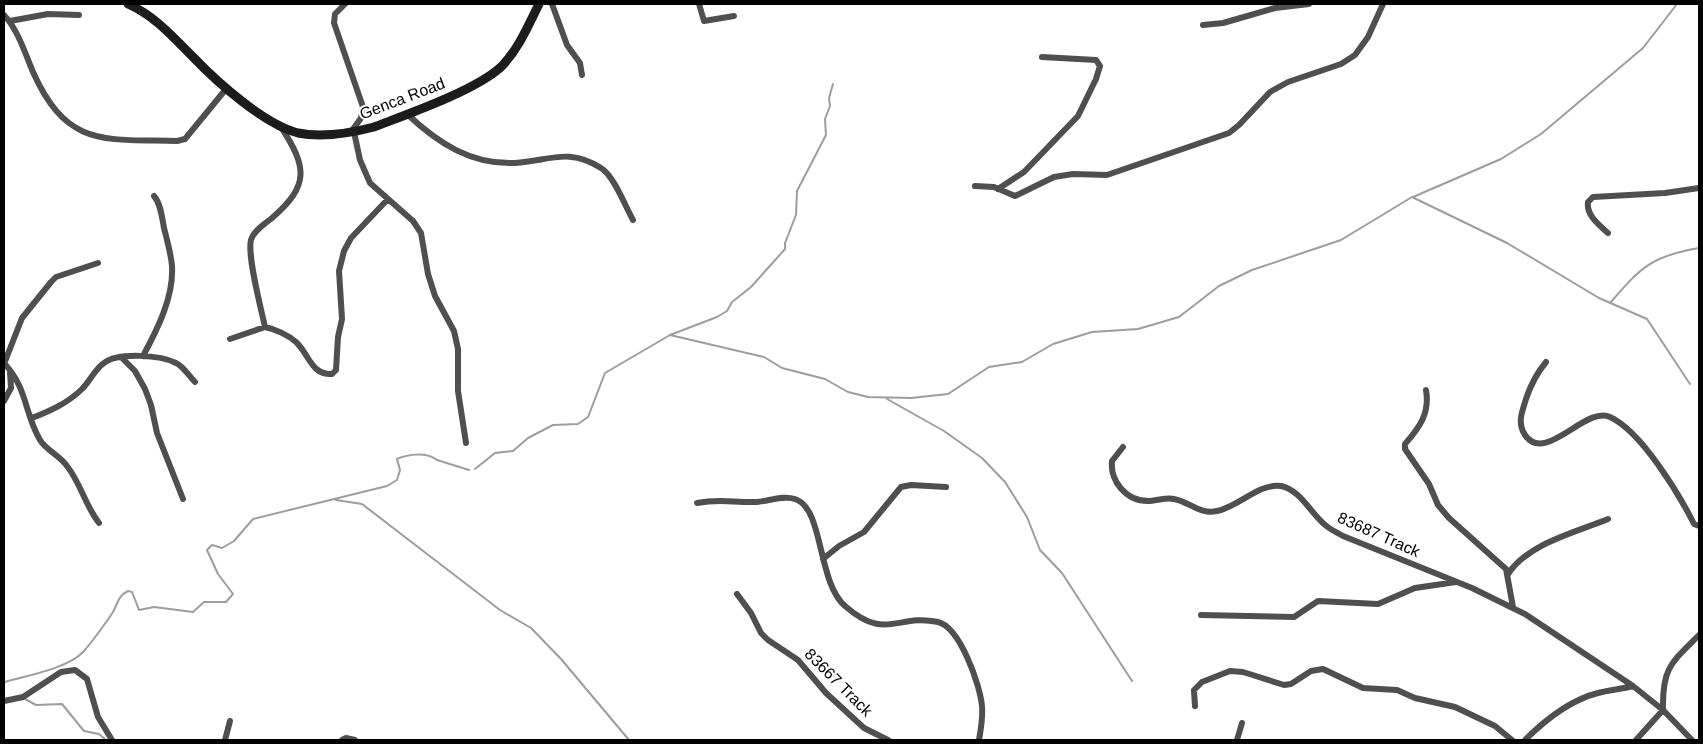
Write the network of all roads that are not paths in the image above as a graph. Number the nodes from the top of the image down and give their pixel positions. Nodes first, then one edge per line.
1 (128, 4) edge
2 (344, 4) edge
3 (539, 4) edge
4 (552, 4) edge
5 (699, 4) edge
6 (1310, 4) edge
7 (1383, 4) edge
8 (4, 14) edge
9 (79, 15) dead end
10 (734, 16) dead end
11 (10, 21) junction
12 (1203, 25) dead end
13 (1042, 57) dead end
14 (582, 75) dead end
15 (226, 89) junction
16 (407, 114) junction
17 (280, 126) junction
18 (352, 132) junction
19 (975, 186) dead end
20 (1699, 188) edge
21 (998, 189) junction
22 (154, 196) dead end
23 (388, 199) junction
24 (633, 220) dead end
25 (1608, 233) dead end
26 (98, 264) dead end
27 (264, 326) junction
28 (230, 339) dead end
29 (121, 356) junction
30 (143, 356) junction
31 (1546, 362) dead end
32 (4, 363) edge
33 (10, 371) junction
34 (195, 382) dead end
35 (1426, 390) dead end
36 (4, 401) edge
37 (32, 418) junction
38 (466, 443) dead end
39 (1123, 447) dead end
40 (946, 487) dead end
41 (183, 499) dead end
42 (697, 503) dead end
43 (1608, 519) dead end
44 (99, 523) dead end
45 (1699, 526) edge
46 (823, 558) junction
47 (1508, 574) junction
48 (1456, 582) junction
49 (737, 594) dead end
50 (1512, 607) junction
51 (1201, 615) dead end
52 (1699, 634) edge
53 (1633, 686) junction
54 (4, 701) edge
55 (1195, 706) dead end
56 (1663, 710) junction
57 (230, 721) dead end
58 (1242, 724) dead end
59 (112, 740) edge
60 (225, 740) edge
61 (342, 740) edge
62 (355, 740) edge
63 (888, 740) edge
64 (979, 740) edge
65 (1237, 740) edge
66 (1512, 740) edge
67 (1525, 740) edge
68 (1636, 740) edge
69 (1692, 740) edge

1 - 15 street, Genca Road
2 - 18 street
3 - 16 street, Genca Road
4 - 14 street
5 - 10 street
6 - 12 street
7 - 21 street
8 - 11 street
9 - 11 street
11 - 15 street
13 - 21 street
15 - 17 street, Genca Road
16 - 18 street, Genca Road
16 - 24 street
17 - 18 street, Genca Road
17 - 27 street
18 - 23 street
19 - 21 street
20 - 25 street
22 - 30 street
23 - 27 street
23 - 38 street
26 - 32 street
27 - 28 street
29 - 30 street
29 - 37 street
29 - 41 street
30 - 34 street
31 - 45 street
32 - 33 street
33 - 36 street
33 - 37 street
35 - 47 street
37 - 44 street
39 - 48 street, 83687 Track
40 - 46 street
42 - 46 street
43 - 47 street
46 - 64 street
47 - 50 street
48 - 50 street, 83687 Track
48 - 51 street
49 - 63 street, 83667 Track
50 - 53 street, 83687 Track
52 - 56 street
53 - 56 street, 83687 Track
53 - 67 street
54 - 59 street
55 - 66 street
56 - 68 street
56 - 69 street, 83687 Track
57 - 60 street
58 - 65 street
61 - 62 street

